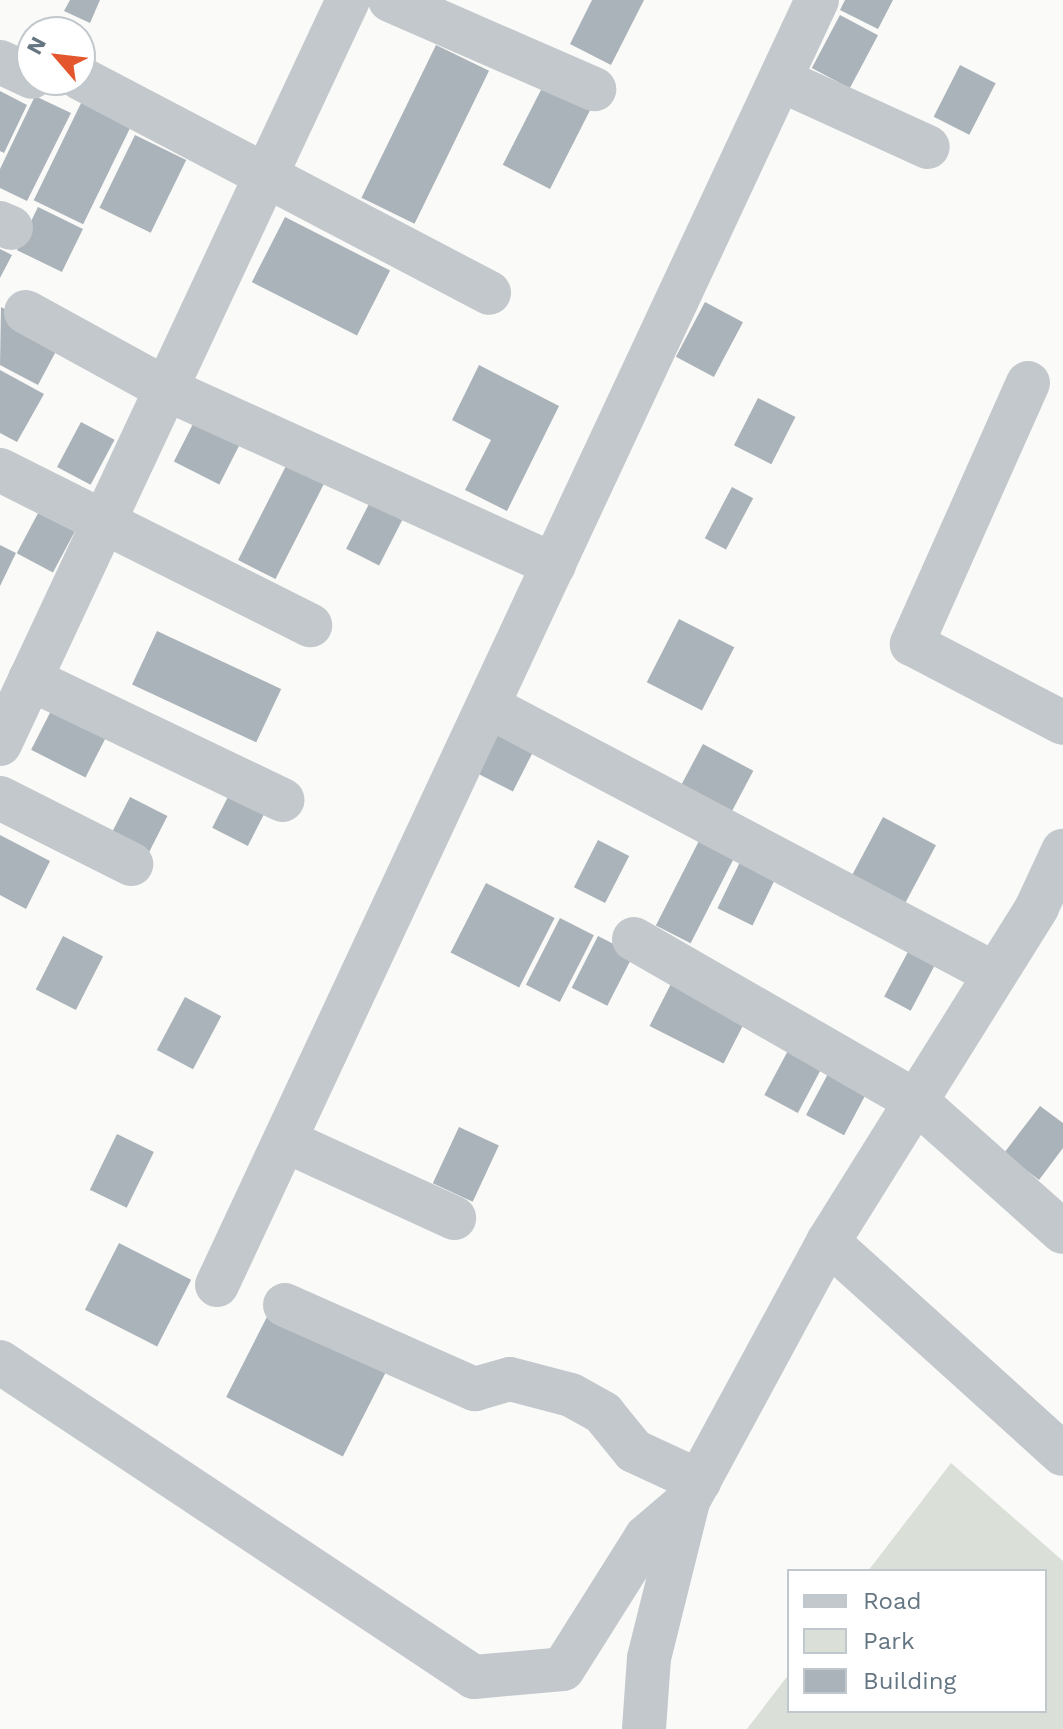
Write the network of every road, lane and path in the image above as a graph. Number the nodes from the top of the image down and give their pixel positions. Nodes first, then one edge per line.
1 (348, 0) edge
2 (390, 0) edge
3 (817, 0) edge
4 (783, 81) junction
5 (96, 86) edge
6 (594, 89) dead end
7 (928, 147) dead end
8 (267, 173) junction
9 (489, 293) dead end
10 (26, 312) dead end
11 (1028, 383) dead end
12 (166, 389) junction
13 (0, 470) edge
14 (104, 522) junction
15 (554, 565) junction
16 (310, 625) dead end
17 (30, 679) junction
18 (490, 707) junction
19 (1063, 723) edge
20 (0, 744) edge
21 (0, 798) edge
22 (282, 800) dead end
23 (1063, 851) edge
24 (131, 864) dead end
25 (634, 939) dead end
26 (995, 974) junction
27 (917, 1102) junction
28 (286, 1141) junction
29 (454, 1218) dead end
30 (1063, 1232) edge
31 (828, 1242) junction
32 (217, 1285) dead end
33 (285, 1305) dead end
34 (0, 1362) edge
35 (1059, 1440) edge
36 (694, 1491) junction
37 (644, 1729) edge

1 - 8 street
2 - 6 street
3 - 4 street
4 - 7 street
4 - 15 street
5 - 8 street
8 - 9 street
8 - 12 street
10 - 12 street
11 - 19 street
12 - 14 street
12 - 15 street
13 - 14 street
14 - 16 street
14 - 17 street
15 - 18 street
17 - 20 street
17 - 22 street
18 - 26 street
18 - 28 street
21 - 24 street
23 - 26 street
25 - 27 street
26 - 27 street
27 - 30 street
27 - 31 street
28 - 29 street
28 - 32 street
31 - 35 street
31 - 36 street
33 - 36 street
34 - 36 street
36 - 37 street

